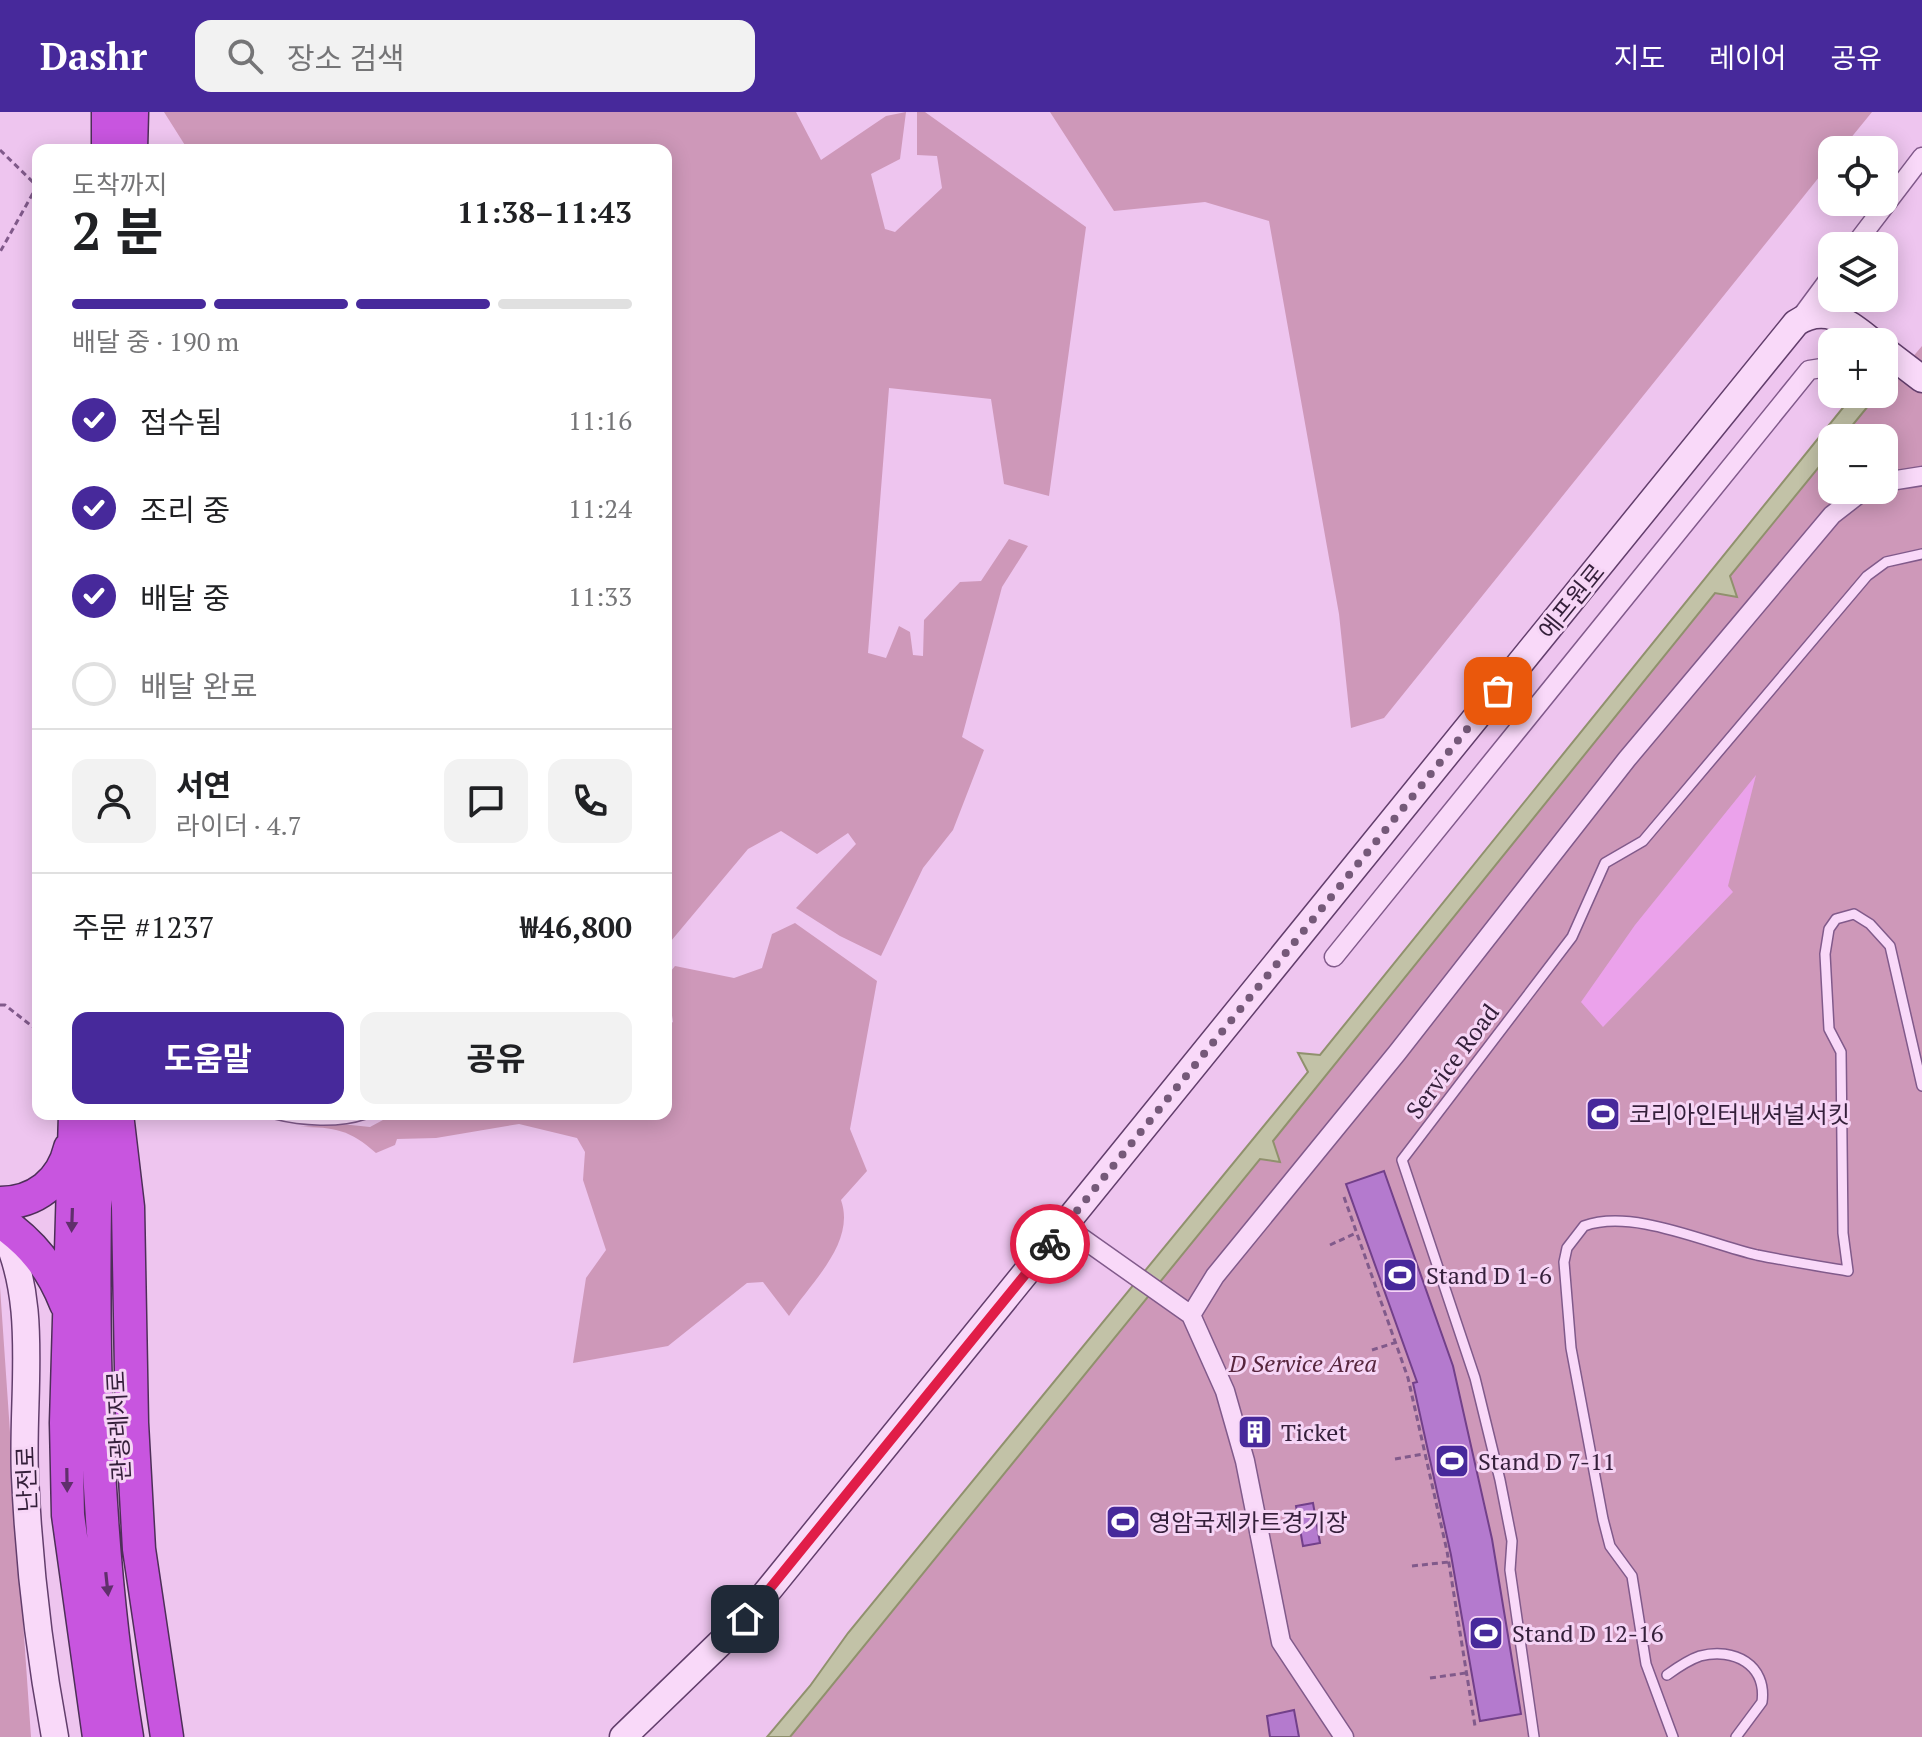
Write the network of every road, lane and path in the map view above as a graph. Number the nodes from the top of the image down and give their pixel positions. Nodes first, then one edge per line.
1 (108, 112) edge
2 (132, 112) edge
3 (108, 144) edge
4 (131, 144) edge
5 (0, 150) edge
6 (1922, 157) edge
7 (32, 181) edge
8 (32, 195) edge
9 (1865, 232) edge
10 (0, 252) edge
11 (1818, 294) edge
12 (1796, 323) junction
13 (1851, 328) edge
14 (1898, 361) edge
15 (1818, 369) edge
16 (1922, 379) edge
17 (1922, 476) edge
18 (1898, 480) edge
19 (1846, 504) edge
20 (1922, 554) edge
21 (1334, 957) dead end
22 (0, 1005) edge
23 (32, 1026) edge
24 (1922, 1086) edge
25 (82, 1120) edge
26 (82, 1120) edge
27 (82, 1120) edge
28 (116, 1120) edge
29 (117, 1120) edge
30 (1344, 1197) dead end
31 (0, 1203) edge
32 (0, 1222) edge
33 (1065, 1226) junction
34 (1356, 1233) junction
35 (1330, 1245) dead end
36 (69, 1313) junction
37 (1191, 1315) junction
38 (1397, 1342) junction
39 (1372, 1350) dead end
40 (1424, 1454) junction
41 (1395, 1459) dead end
42 (1449, 1562) junction
43 (1412, 1566) dead end
44 (1467, 1673) junction
45 (1667, 1675) dead end
46 (1430, 1678) dead end
47 (1475, 1726) dead end
48 (55, 1737) edge
49 (99, 1737) edge
50 (127, 1737) edge
51 (149, 1737) edge
52 (167, 1737) edge
53 (623, 1737) edge
54 (1344, 1737) edge
55 (1534, 1737) edge
56 (1673, 1737) edge
57 (1736, 1737) edge

1 - 3 highway
2 - 4 highway
5 - 7 path
6 - 9 street
8 - 10 path
11 - 12 street
12 - 13 street
12 - 33 street, 에프원로
14 - 16 street
15 - 21 street
17 - 18 street
19 - 37 street
20 - 55 lane, Service Road
22 - 23 path
24 - 56 lane
25 - 31 highway
26 -> 36 highway
27 -> 50 highway, 관광레저로
28 - 51 highway, 관광레저로
29 - 52 highway
30 - 34 path
32 - 36 highway
32 - 48 street, 난전로
33 - 37 street
33 - 53 street, 에프원로
34 - 35 path
34 - 38 path
36 -> 49 highway
37 - 54 street
38 - 39 path
38 - 40 path
40 - 41 path
40 - 42 path
42 - 43 path
42 - 44 path
44 - 46 path
44 - 47 path
45 - 57 lane

